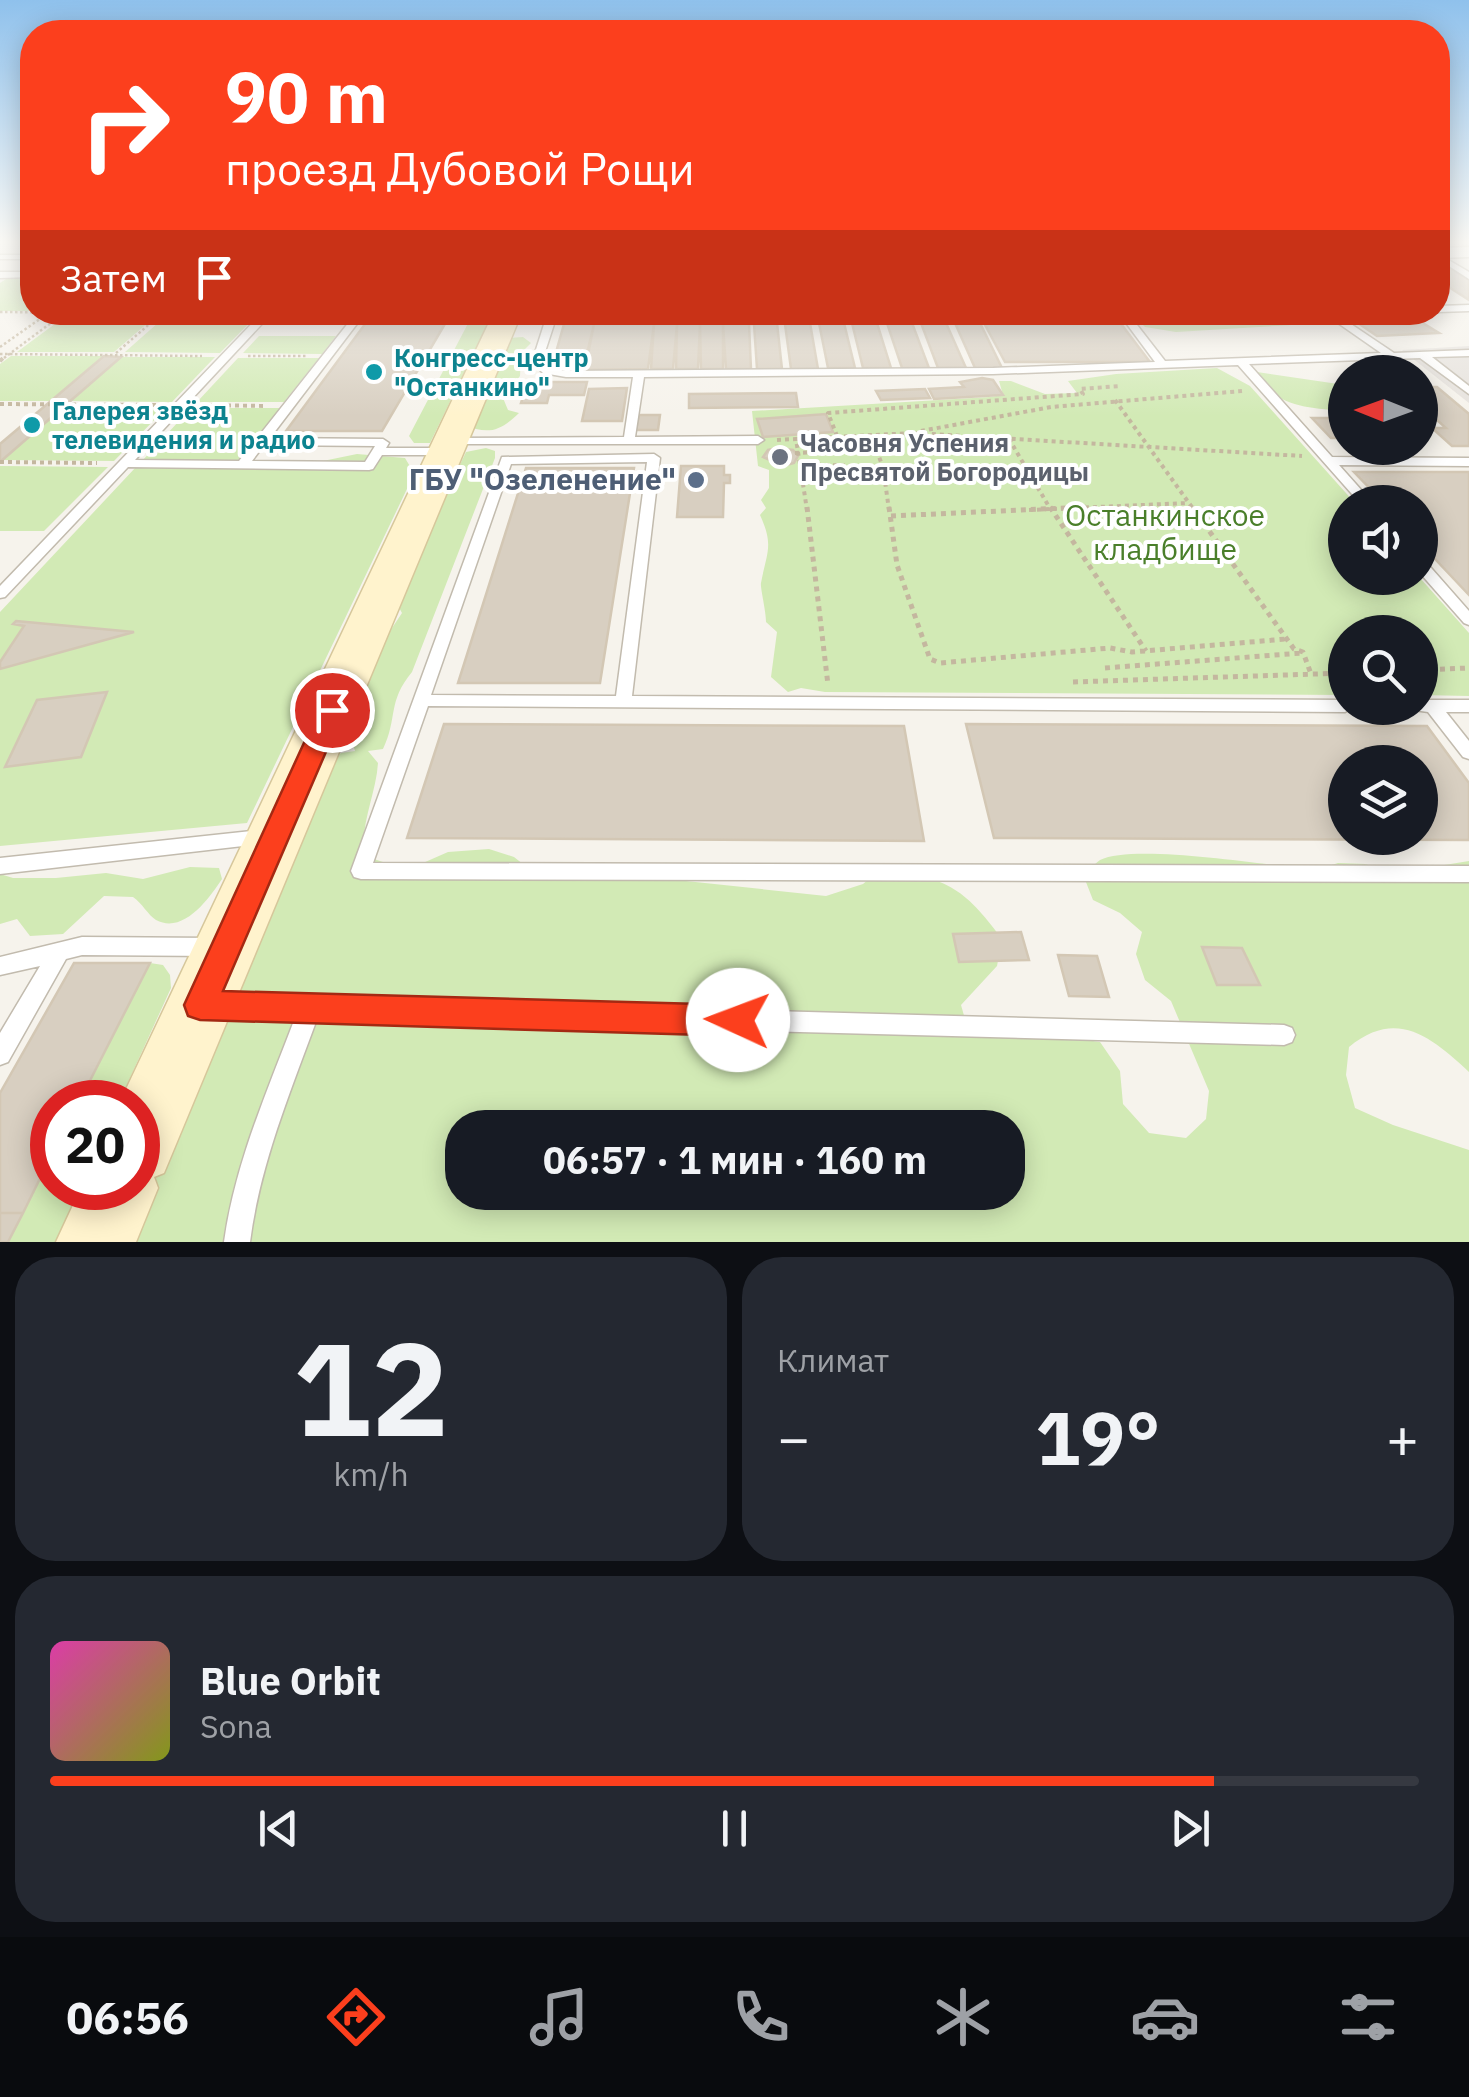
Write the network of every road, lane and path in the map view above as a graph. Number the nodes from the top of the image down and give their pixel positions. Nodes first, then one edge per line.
1 (35, 325) edge
2 (49, 325) edge
3 (149, 325) edge
4 (258, 325) edge
5 (352, 325) edge
6 (502, 325) edge
7 (549, 325) edge
8 (1132, 325) edge
9 (1346, 325) edge
10 (1469, 353) edge
11 (0, 354) edge
12 (9, 354) junction
13 (114, 355) junction
14 (1390, 355) edge
15 (1423, 355) edge
16 (228, 356) junction
17 (327, 356) junction
18 (1328, 358) edge
19 (1239, 360) junction
20 (1160, 364) junction
21 (1438, 367) edge
22 (638, 374) junction
23 (1130, 385) dead end
24 (1469, 391) edge
25 (1253, 393) dead end
26 (1061, 394) junction
27 (1115, 400) junction
28 (0, 404) edge
29 (180, 405) junction
30 (1072, 405) junction
31 (288, 406) junction
32 (870, 433) junction
33 (913, 433) junction
34 (837, 436) junction
35 (796, 439) junction
36 (1010, 439) junction
37 (758, 440) joint
38 (628, 441) junction
39 (260, 442) junction
40 (1148, 445) junction
41 (448, 447) junction
42 (876, 450) junction
43 (378, 452) junction
44 (798, 452) junction
45 (1310, 456) dead end
46 (1328, 460) edge
47 (0, 462) edge
48 (1438, 462) edge
49 (1469, 462) edge
50 (124, 463) junction
51 (243, 464) junction
52 (801, 464) junction
53 (1333, 465) edge
54 (882, 466) junction
55 (1351, 485) edge
56 (1188, 503) junction
57 (1052, 510) junction
58 (890, 516) junction
59 (1438, 585) edge
60 (0, 594) edge
61 (1469, 620) edge
62 (1286, 639) junction
63 (1146, 651) junction
64 (1303, 653) junction
65 (1105, 668) dead end
66 (1469, 668) edge
67 (1438, 669) edge
68 (1311, 674) junction
69 (1328, 674) edge
70 (1062, 682) dead end
71 (832, 687) dead end
72 (422, 700) junction
73 (622, 702) junction
74 (1328, 706) edge
75 (1438, 706) edge
76 (1469, 706) edge
77 (1438, 718) edge
78 (1469, 753) edge
79 (275, 836) junction
80 (0, 866) edge
81 (1469, 874) edge
82 (227, 947) junction
83 (60, 952) junction
84 (0, 966) edge
85 (200, 1005) junction
86 (310, 1009) junction
87 (1284, 1036) dead end
88 (0, 1054) edge
89 (160, 1097) edge
90 (110, 1210) edge
91 (96, 1242) edge
92 (237, 1242) edge

1 - 11 path
2 - 12 path
3 - 13 path
4 - 16 lane
5 - 17 lane
6 - 41 street
7 - 22 lane
8 - 20 lane
9 - 14 lane
10 - 15 lane
11 - 12 path
12 - 13 path
13 - 16 path
16 - 17 path
16 - 29 lane
17 - 31 lane
18 - 19 lane
19 - 20 lane
19 - 46 lane
20 - 22 lane
21 - 24 lane
22 - 38 lane
23 - 26 path
25 - 27 path
26 - 30 path
26 - 34 path
27 - 30 path
27 - 40 path
28 - 29 path
29 - 31 path
29 - 50 lane
30 - 33 path
31 - 39 lane
32 - 33 path
32 - 34 path
32 - 42 path
33 - 36 path
34 - 35 path
35 - 37 path
35 - 44 path
36 - 40 path
36 - 57 path
37 - 38 lane
38 - 41 lane
39 - 43 lane
39 - 51 lane
40 - 45 path
40 - 56 path
41 - 43 lane
41 - 79 street
42 - 44 path
42 - 54 path
43 - 51 lane
44 - 52 path
47 - 50 path
48 - 49 lane
50 - 51 lane
50 - 60 lane
52 - 54 path
52 - 71 path
53 - 55 lane
54 - 58 path
56 - 57 path
56 - 62 path
57 - 58 path
57 - 63 path
58 - 63 path
59 - 61 lane
62 - 63 path
62 - 64 path
64 - 65 path
64 - 68 path
66 - 67 path
68 - 69 path
68 - 70 path
72 - 73 lane
72 - 73 lane
72 - 81 lane
73 - 74 lane
75 - 76 lane
77 - 78 lane
79 - 80 lane
79 - 82 street
82 - 83 lane
82 - 85 street
83 - 84 lane
83 - 88 lane
85 - 86 lane
85 - 89 street
86 - 87 lane
86 - 92 lane
90 - 91 street

